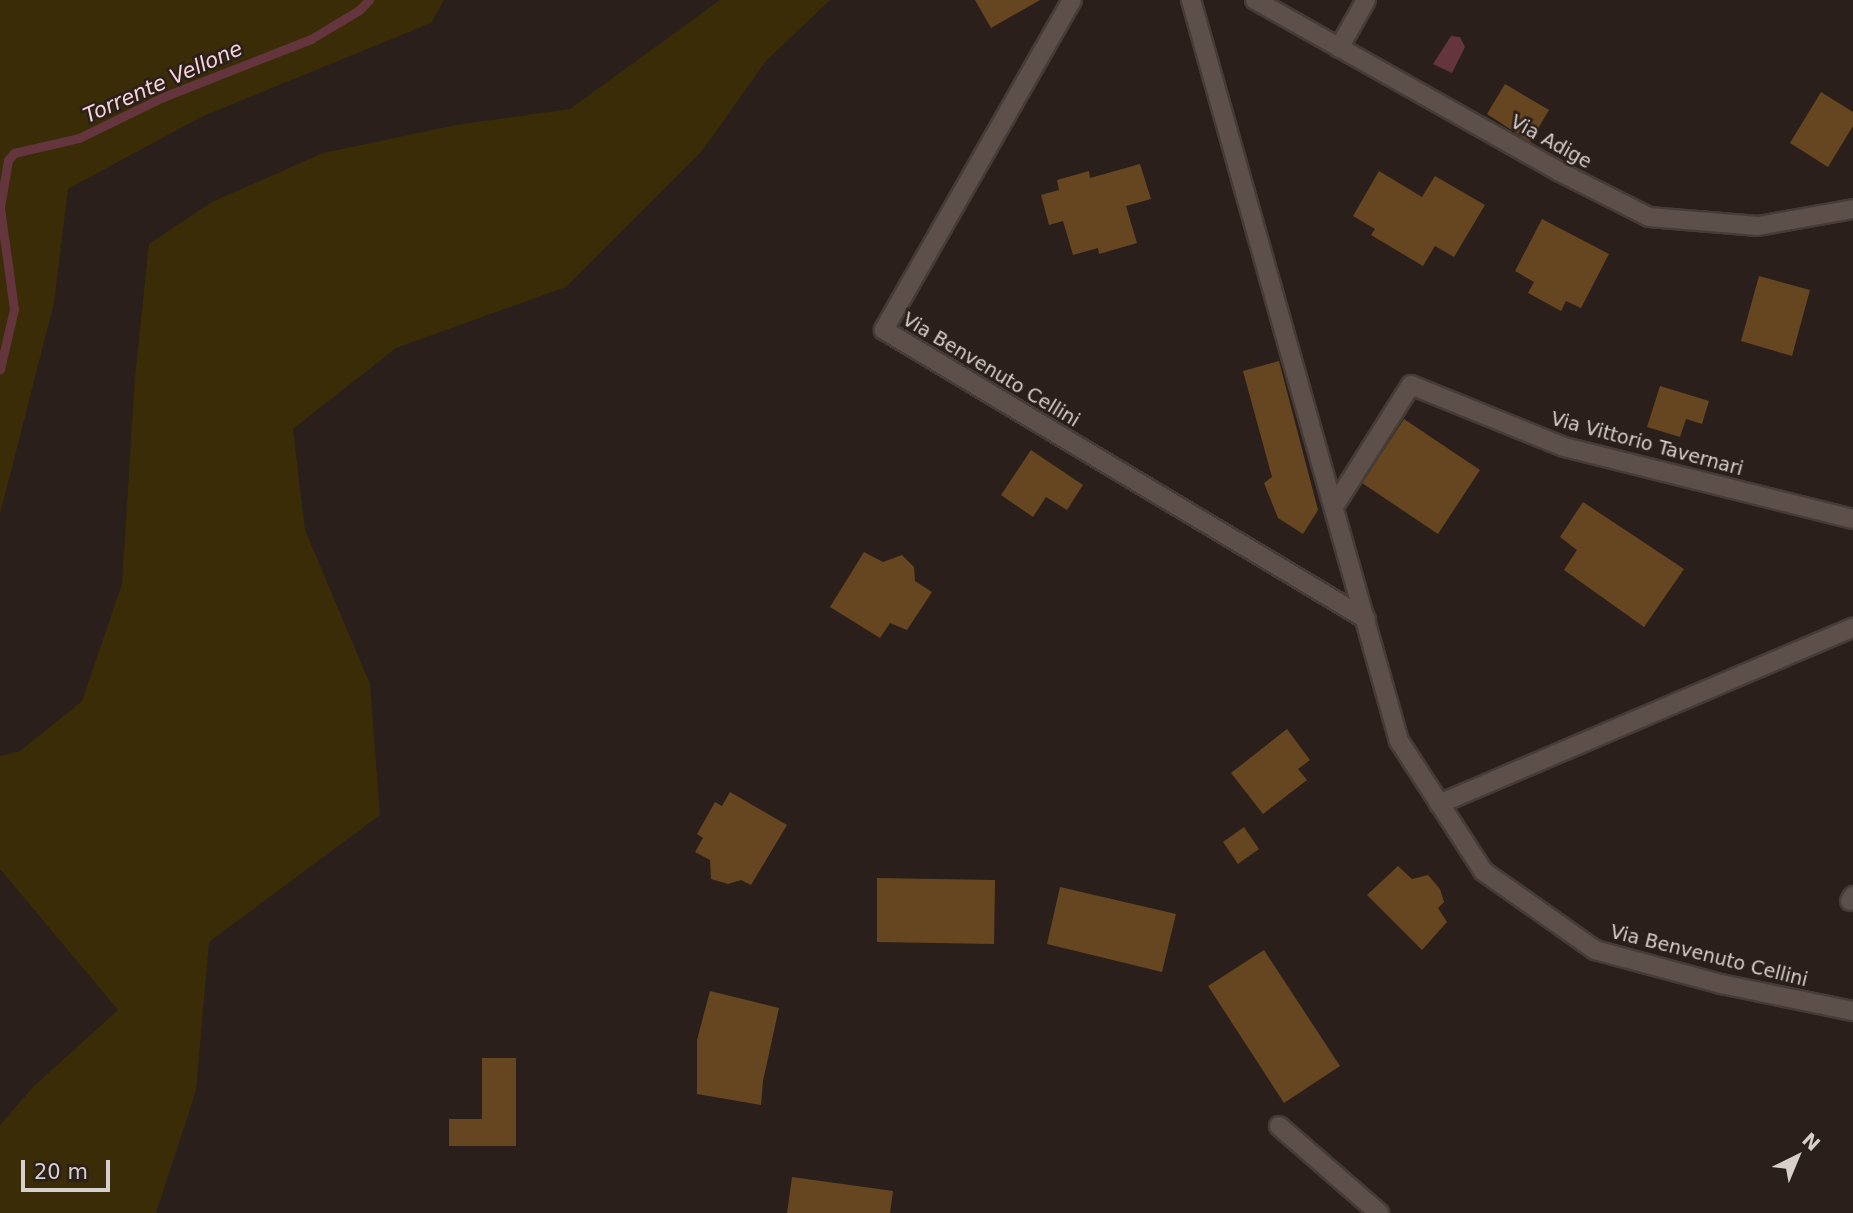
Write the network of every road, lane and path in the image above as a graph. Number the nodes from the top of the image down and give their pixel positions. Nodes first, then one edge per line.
1 (1072, 0) edge
2 (1191, 0) edge
3 (1255, 0) edge
4 (1366, 0) edge
5 (1339, 48) junction
6 (1853, 209) edge
7 (1335, 505) junction
8 (1853, 519) edge
9 (1366, 619) junction
10 (1853, 627) edge
11 (1439, 804) junction
12 (1853, 1011) edge
13 (1279, 1126) dead end
14 (1379, 1213) edge

1 - 9 street, Via Benvenuto Cellini
2 - 7 street, Via Benvenuto Cellini
3 - 5 street, Via Adige
4 - 5 street
5 - 6 street, Via Adige
7 - 8 street, Via Vittorio Tavernari
7 - 9 street, Via Benvenuto Cellini
9 - 11 street, Via Benvenuto Cellini
10 - 11 street
11 - 12 street, Via Benvenuto Cellini
13 - 14 street

